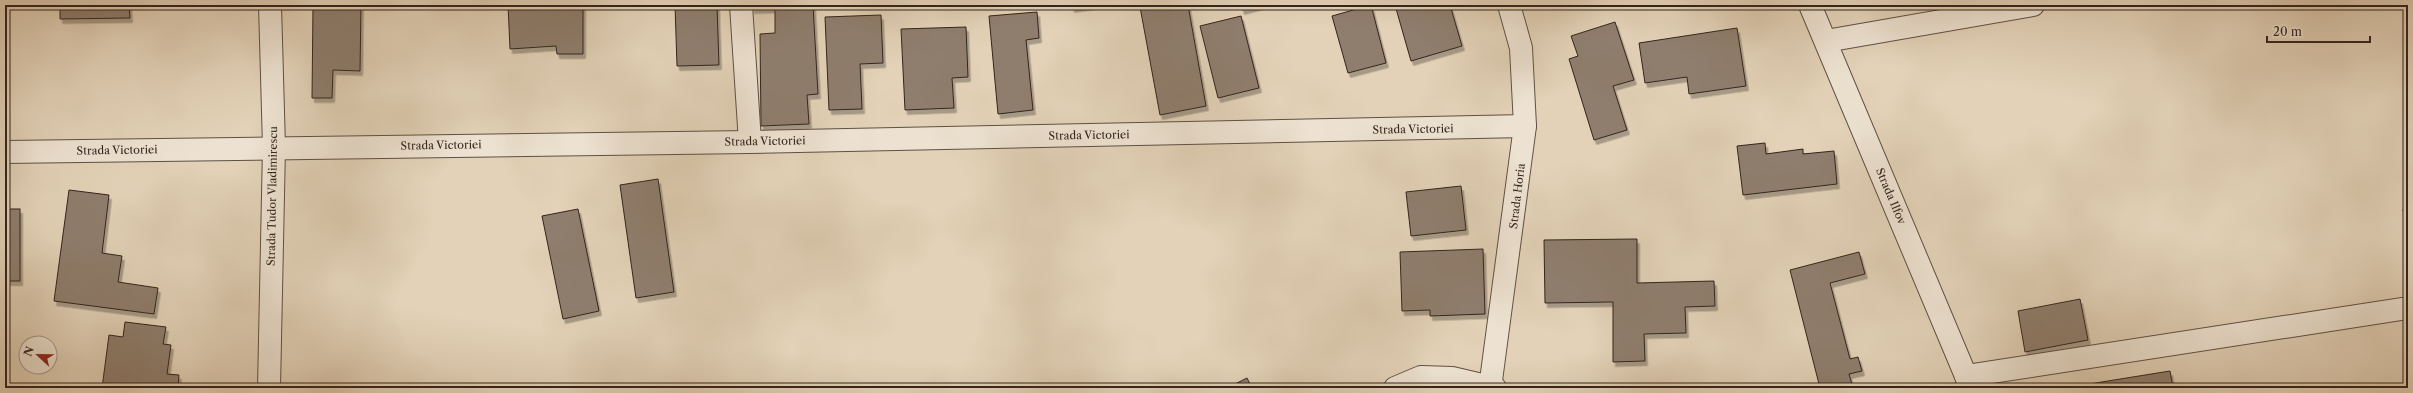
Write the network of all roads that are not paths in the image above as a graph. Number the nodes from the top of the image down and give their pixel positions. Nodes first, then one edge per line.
1 (270, 5) edge
2 (741, 5) edge
3 (1509, 5) edge
4 (1810, 5) edge
5 (2033, 5) edge
6 (1826, 40) junction
7 (1525, 126) junction
8 (750, 142) junction
9 (274, 147) junction
10 (5, 152) edge
11 (2408, 308) edge
12 (1969, 382) edge
13 (1492, 387) edge
14 (269, 388) edge
15 (1395, 388) edge

1 - 9 street, Strada Tudor Vladimirescu
2 - 8 street
3 - 7 street, Strada Horia
4 - 6 street, Strada Ilfov
5 - 6 street
6 - 12 street, Strada Ilfov
7 - 8 street, Strada Victoriei
7 - 13 street, Strada Horia
8 - 9 street, Strada Victoriei
9 - 10 street, Strada Victoriei
9 - 14 street, Strada Tudor Vladimirescu
11 - 12 street
13 - 15 street

